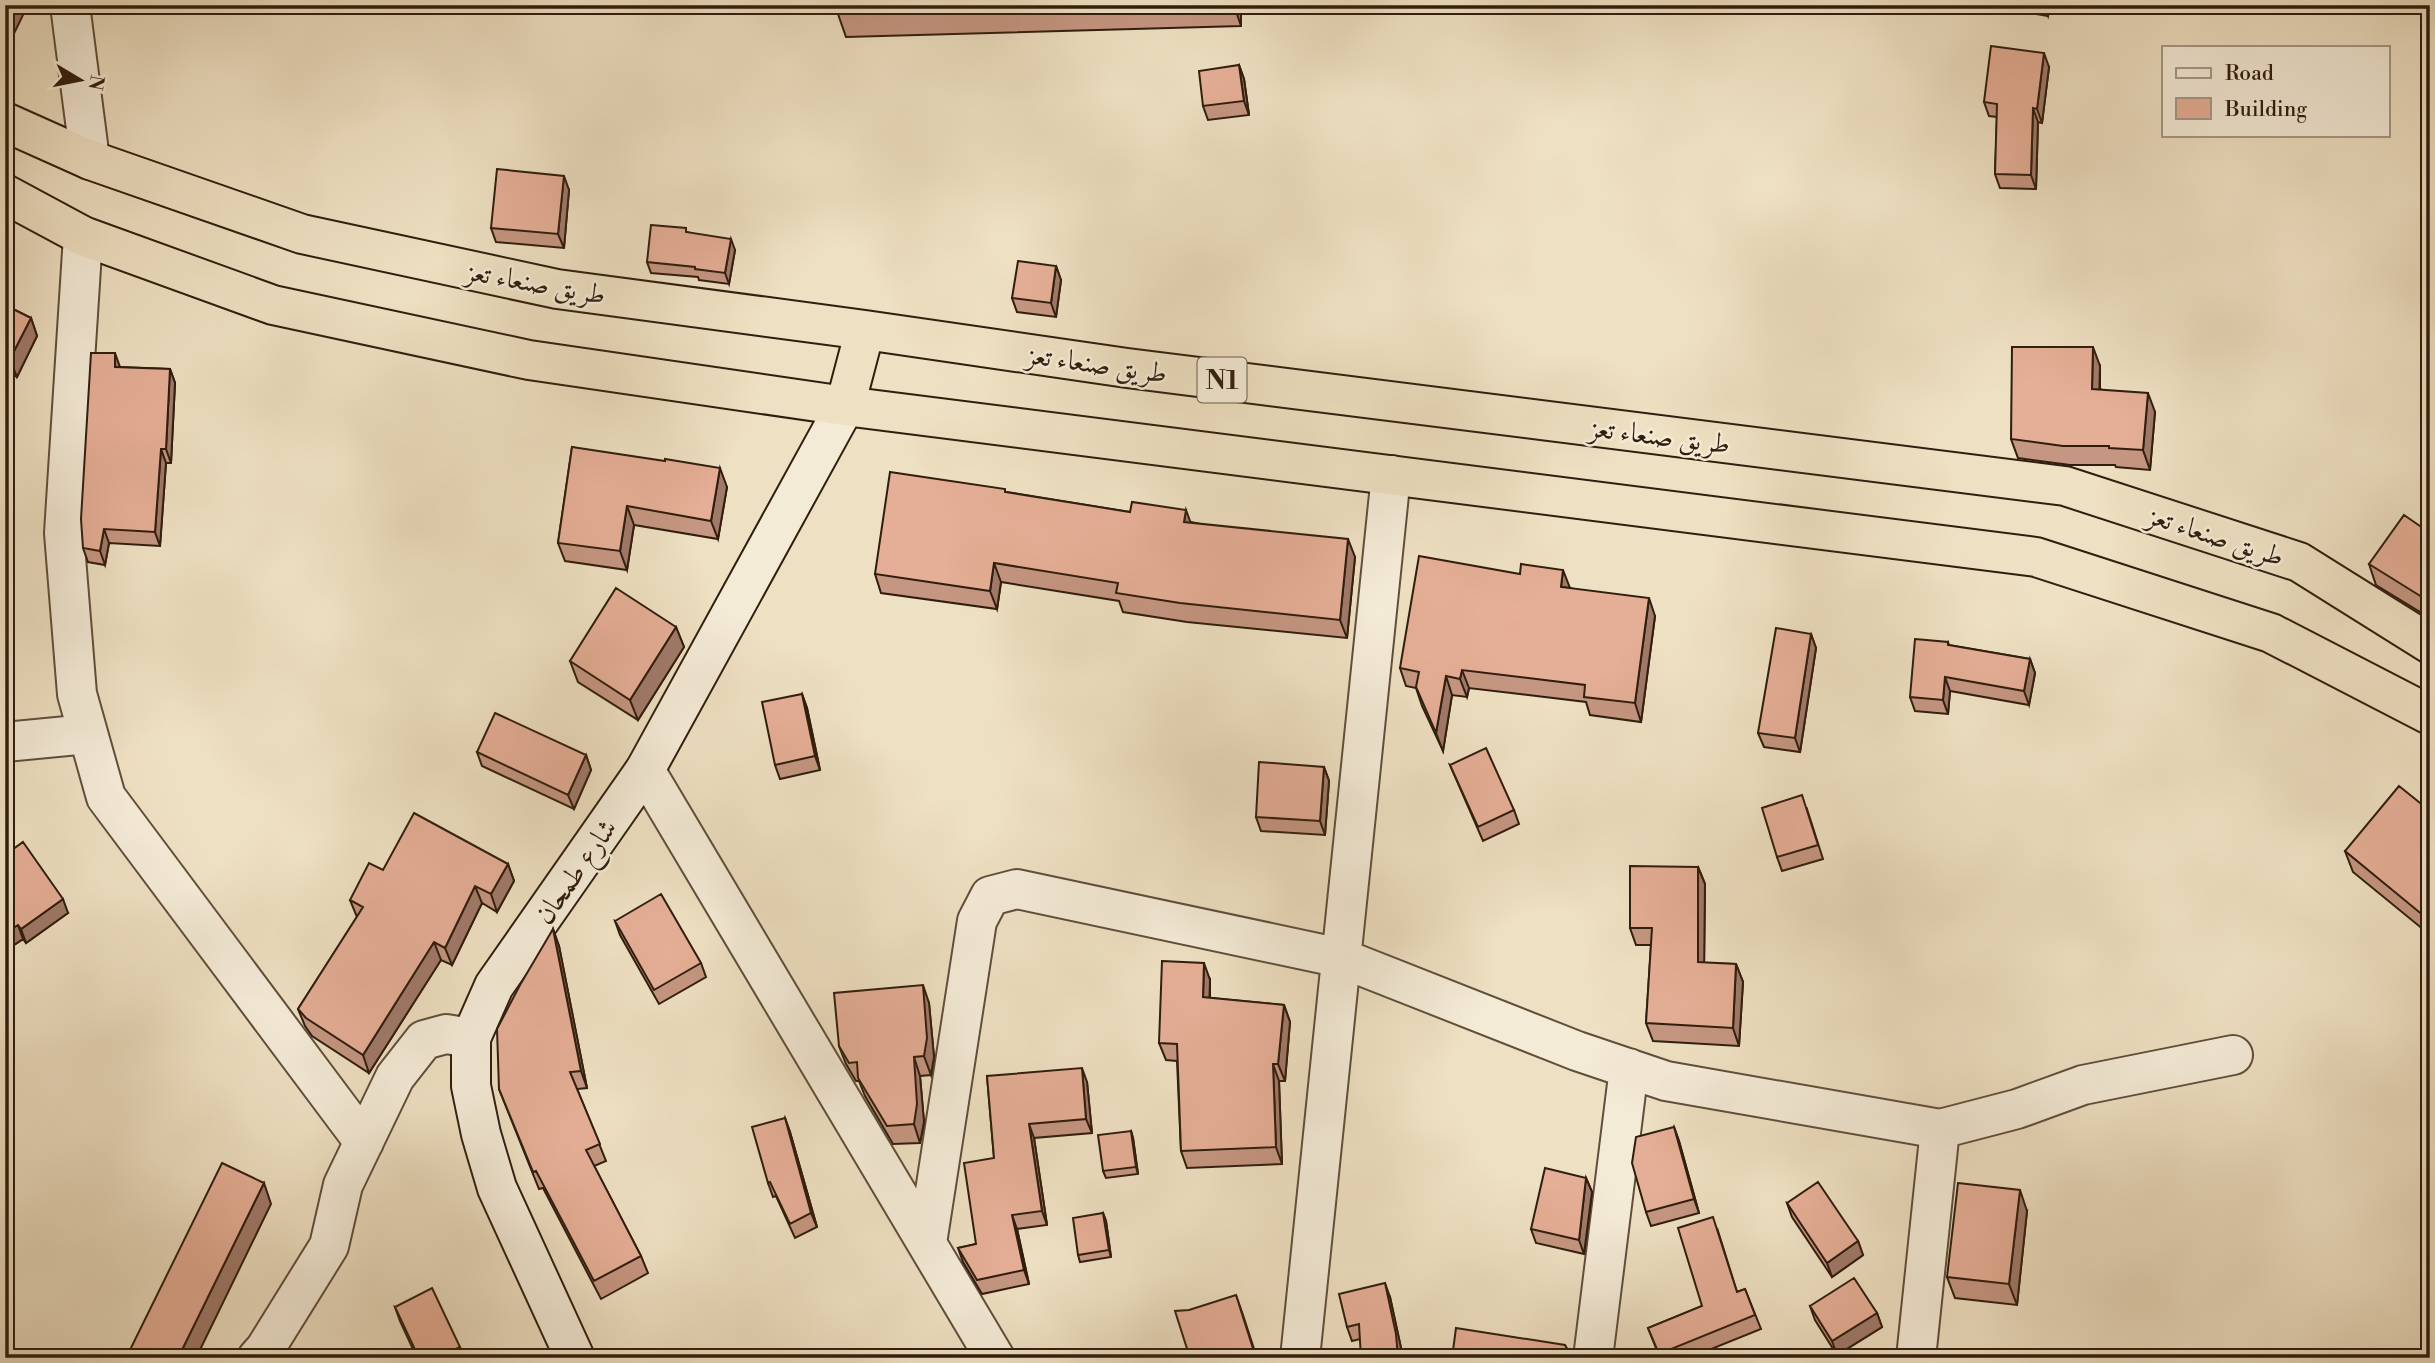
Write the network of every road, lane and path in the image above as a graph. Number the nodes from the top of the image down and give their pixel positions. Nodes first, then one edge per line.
1 (70, 5) edge
2 (5, 122) edge
3 (90, 160) junction
4 (5, 194) edge
5 (83, 236) junction
6 (865, 330) junction
7 (845, 407) junction
8 (1391, 475) junction
9 (2430, 644) edge
10 (2430, 715) edge
11 (88, 734) junction
12 (5, 742) edge
13 (645, 770) junction
14 (1341, 958) junction
15 (471, 1038) junction
16 (2233, 1055) dead end
17 (1629, 1068) junction
18 (1940, 1129) junction
19 (364, 1142) junction
20 (927, 1243) junction
21 (257, 1358) edge
22 (575, 1358) edge
23 (995, 1358) edge
24 (1300, 1358) edge
25 (1592, 1358) edge
26 (1916, 1358) edge

1 - 3 street
2 - 3 highway, طريق صنعاء تعز / N1
3 - 6 highway, طريق صنعاء تعز / N1
4 - 5 highway
5 - 7 highway
5 - 11 street
6 - 7 highway
6 - 9 highway, طريق صنعاء تعز / N1
7 - 8 highway
7 - 13 street, شارع طمحان
8 - 10 highway
8 - 14 street
11 - 12 street
11 - 19 street
13 - 15 street, شارع طمحان
13 - 20 street
14 - 17 street
14 - 20 street
14 - 24 street
15 - 19 street
15 - 22 street, شارع طمحان
16 - 18 street
17 - 18 street
17 - 25 street
18 - 26 street
19 - 21 street
20 - 23 street

